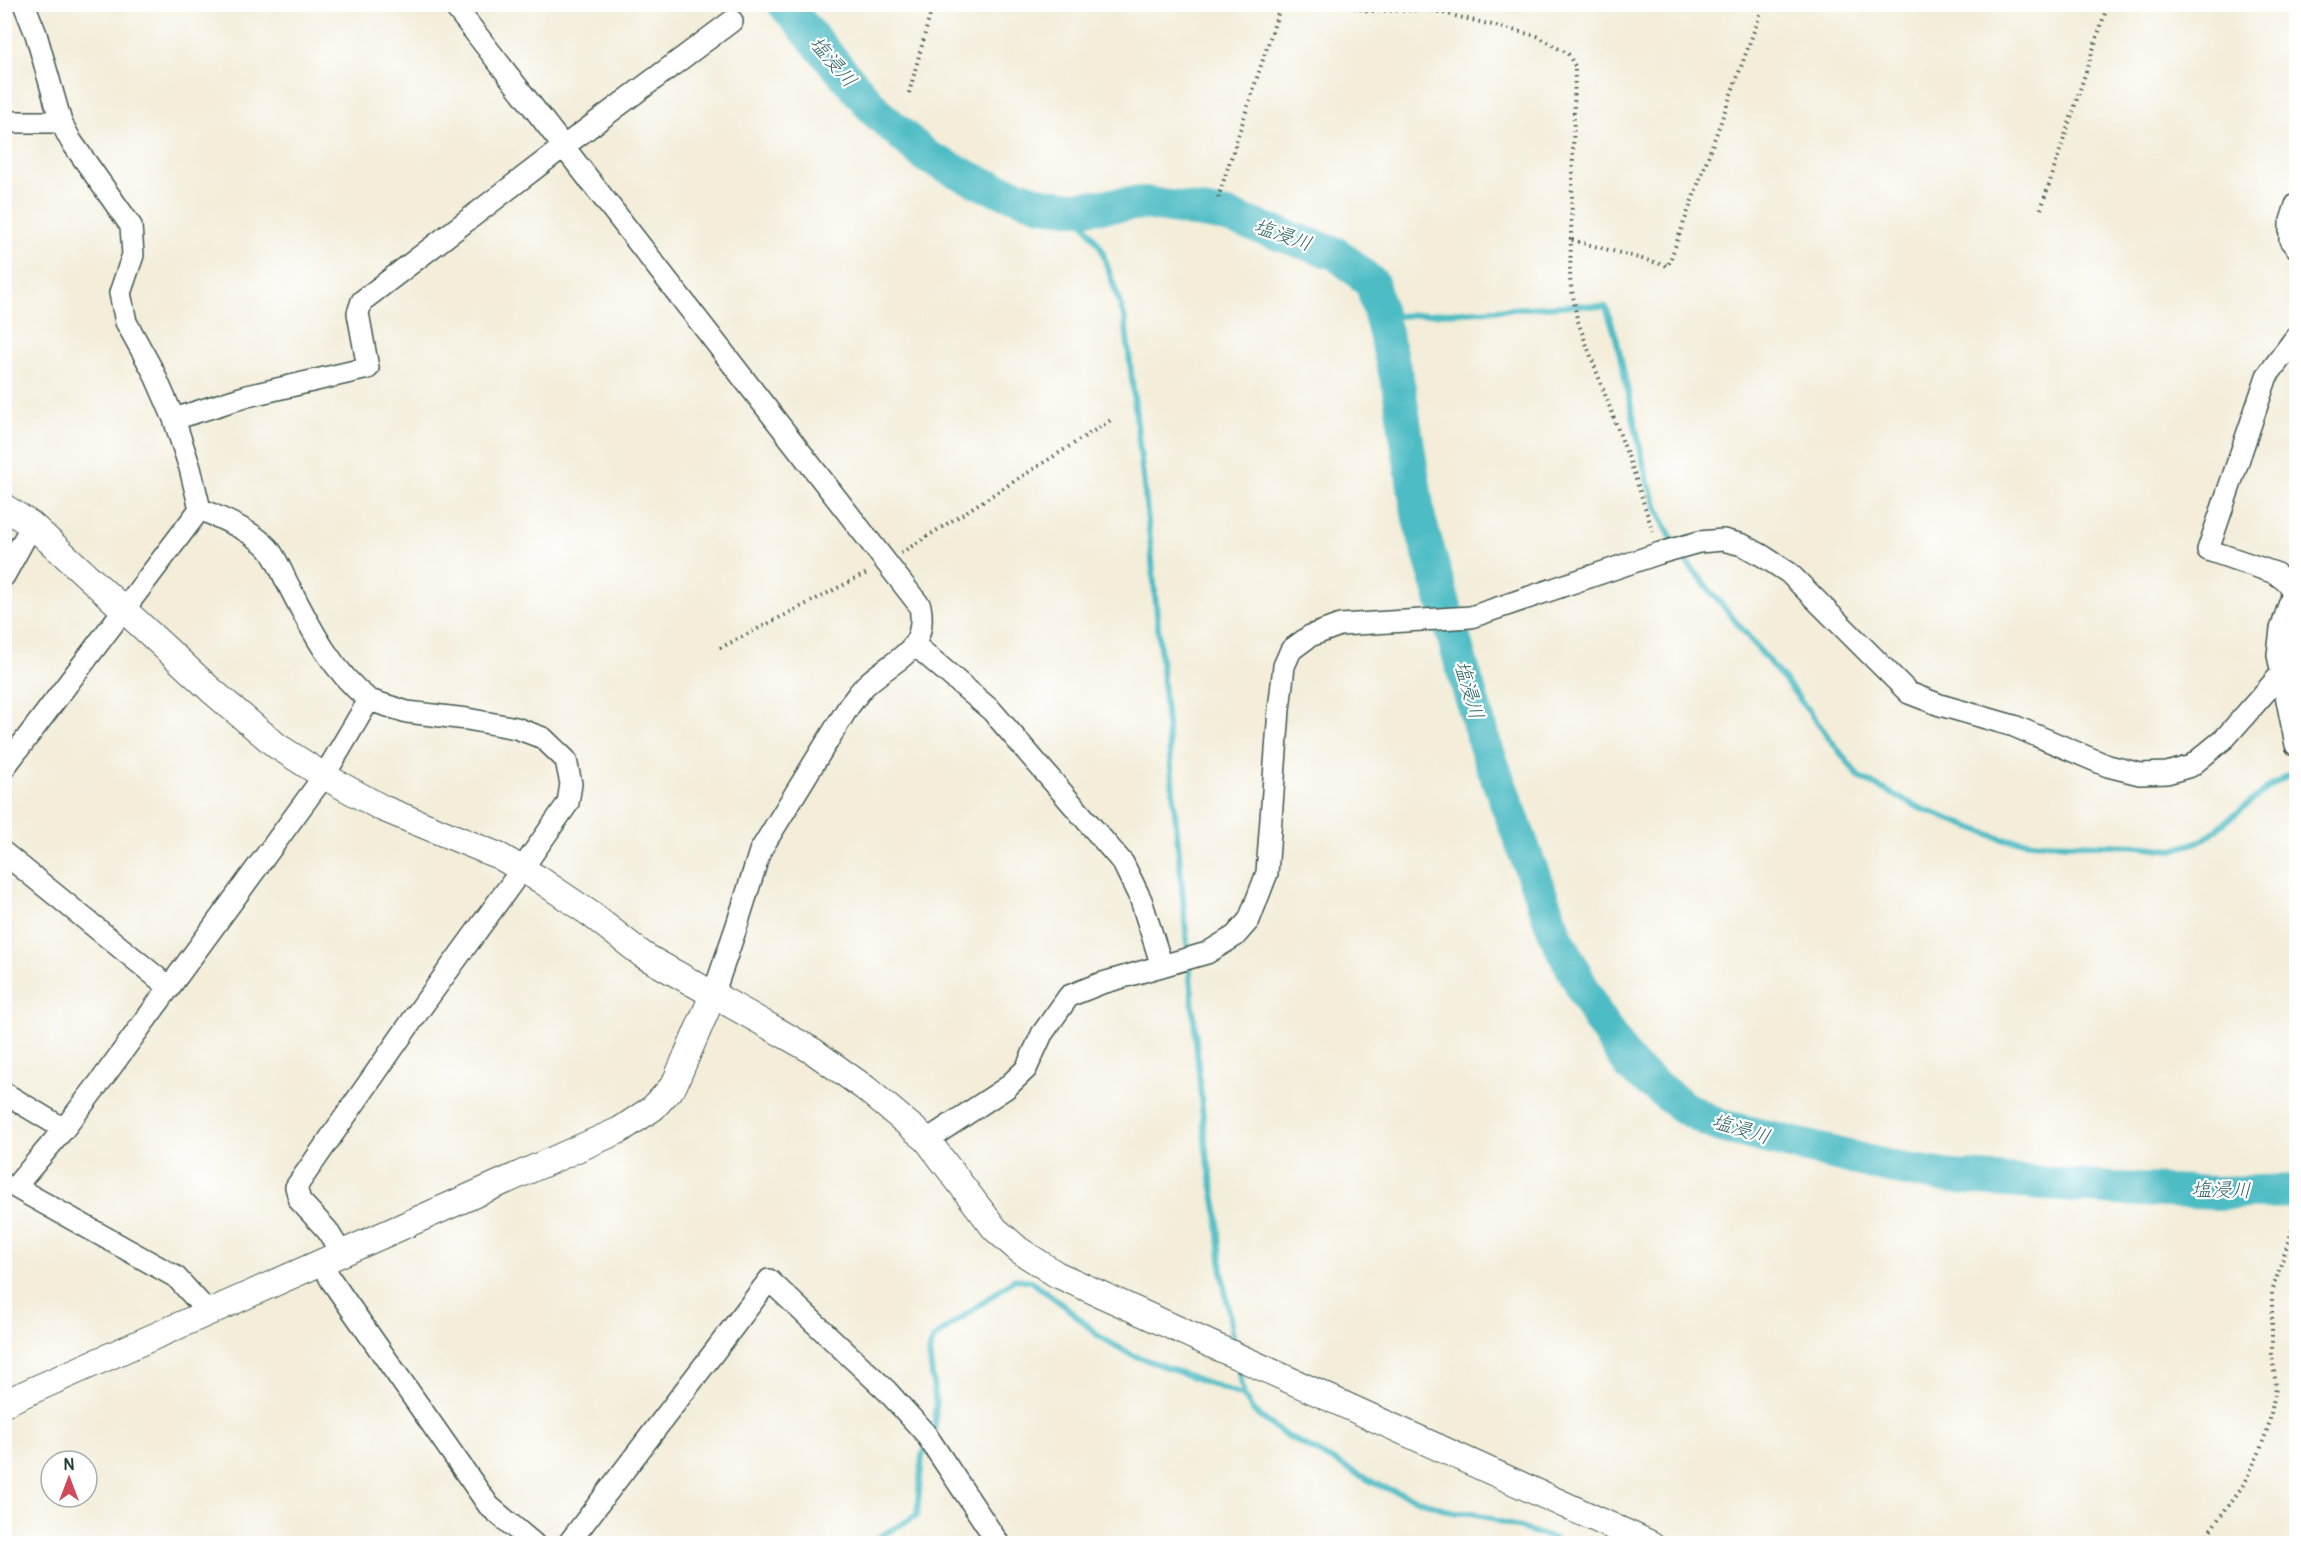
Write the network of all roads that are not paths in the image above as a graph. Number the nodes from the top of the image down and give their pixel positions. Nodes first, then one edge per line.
1 (24, 4) edge
2 (453, 4) edge
3 (732, 21) dead end
4 (4, 122) edge
5 (61, 122) junction
6 (563, 147) junction
7 (2296, 205) edge
8 (2296, 247) edge
9 (2296, 337) edge
10 (174, 419) junction
11 (4, 507) edge
12 (200, 509) junction
13 (32, 525) junction
14 (4, 576) edge
15 (123, 610) junction
16 (915, 645) junction
17 (2289, 670) edge
18 (369, 700) junction
19 (2296, 745) edge
20 (4, 768) edge
21 (324, 776) junction
22 (4, 853) edge
23 (522, 869) junction
24 (1162, 966) junction
25 (170, 988) junction
26 (712, 995) junction
27 (4, 1092) edge
28 (64, 1129) junction
29 (927, 1140) junction
30 (331, 1258) junction
31 (208, 1312) junction
32 (4, 1403) edge
33 (534, 1544) edge
34 (568, 1544) edge
35 (999, 1544) edge
36 (1651, 1544) edge

1 - 5 street
2 - 6 street
3 - 6 street
4 - 5 street
5 - 10 street
6 - 10 street
6 - 16 street
7 - 8 street
9 - 17 street
10 - 12 street
11 - 13 street
12 - 15 street
12 - 18 street
13 - 14 street
13 - 15 street
15 - 20 street
15 - 21 street
16 - 24 street
16 - 26 street
17 - 19 street
17 - 24 street
18 - 21 street
18 - 23 street
21 - 23 street
21 - 25 street
22 - 25 street
23 - 26 street
23 - 30 street
24 - 29 street
25 - 28 street
26 - 29 street
26 - 30 street
27 - 28 street
28 - 31 street
29 - 36 street
30 - 31 street
30 - 33 street
31 - 32 street
34 - 35 street

